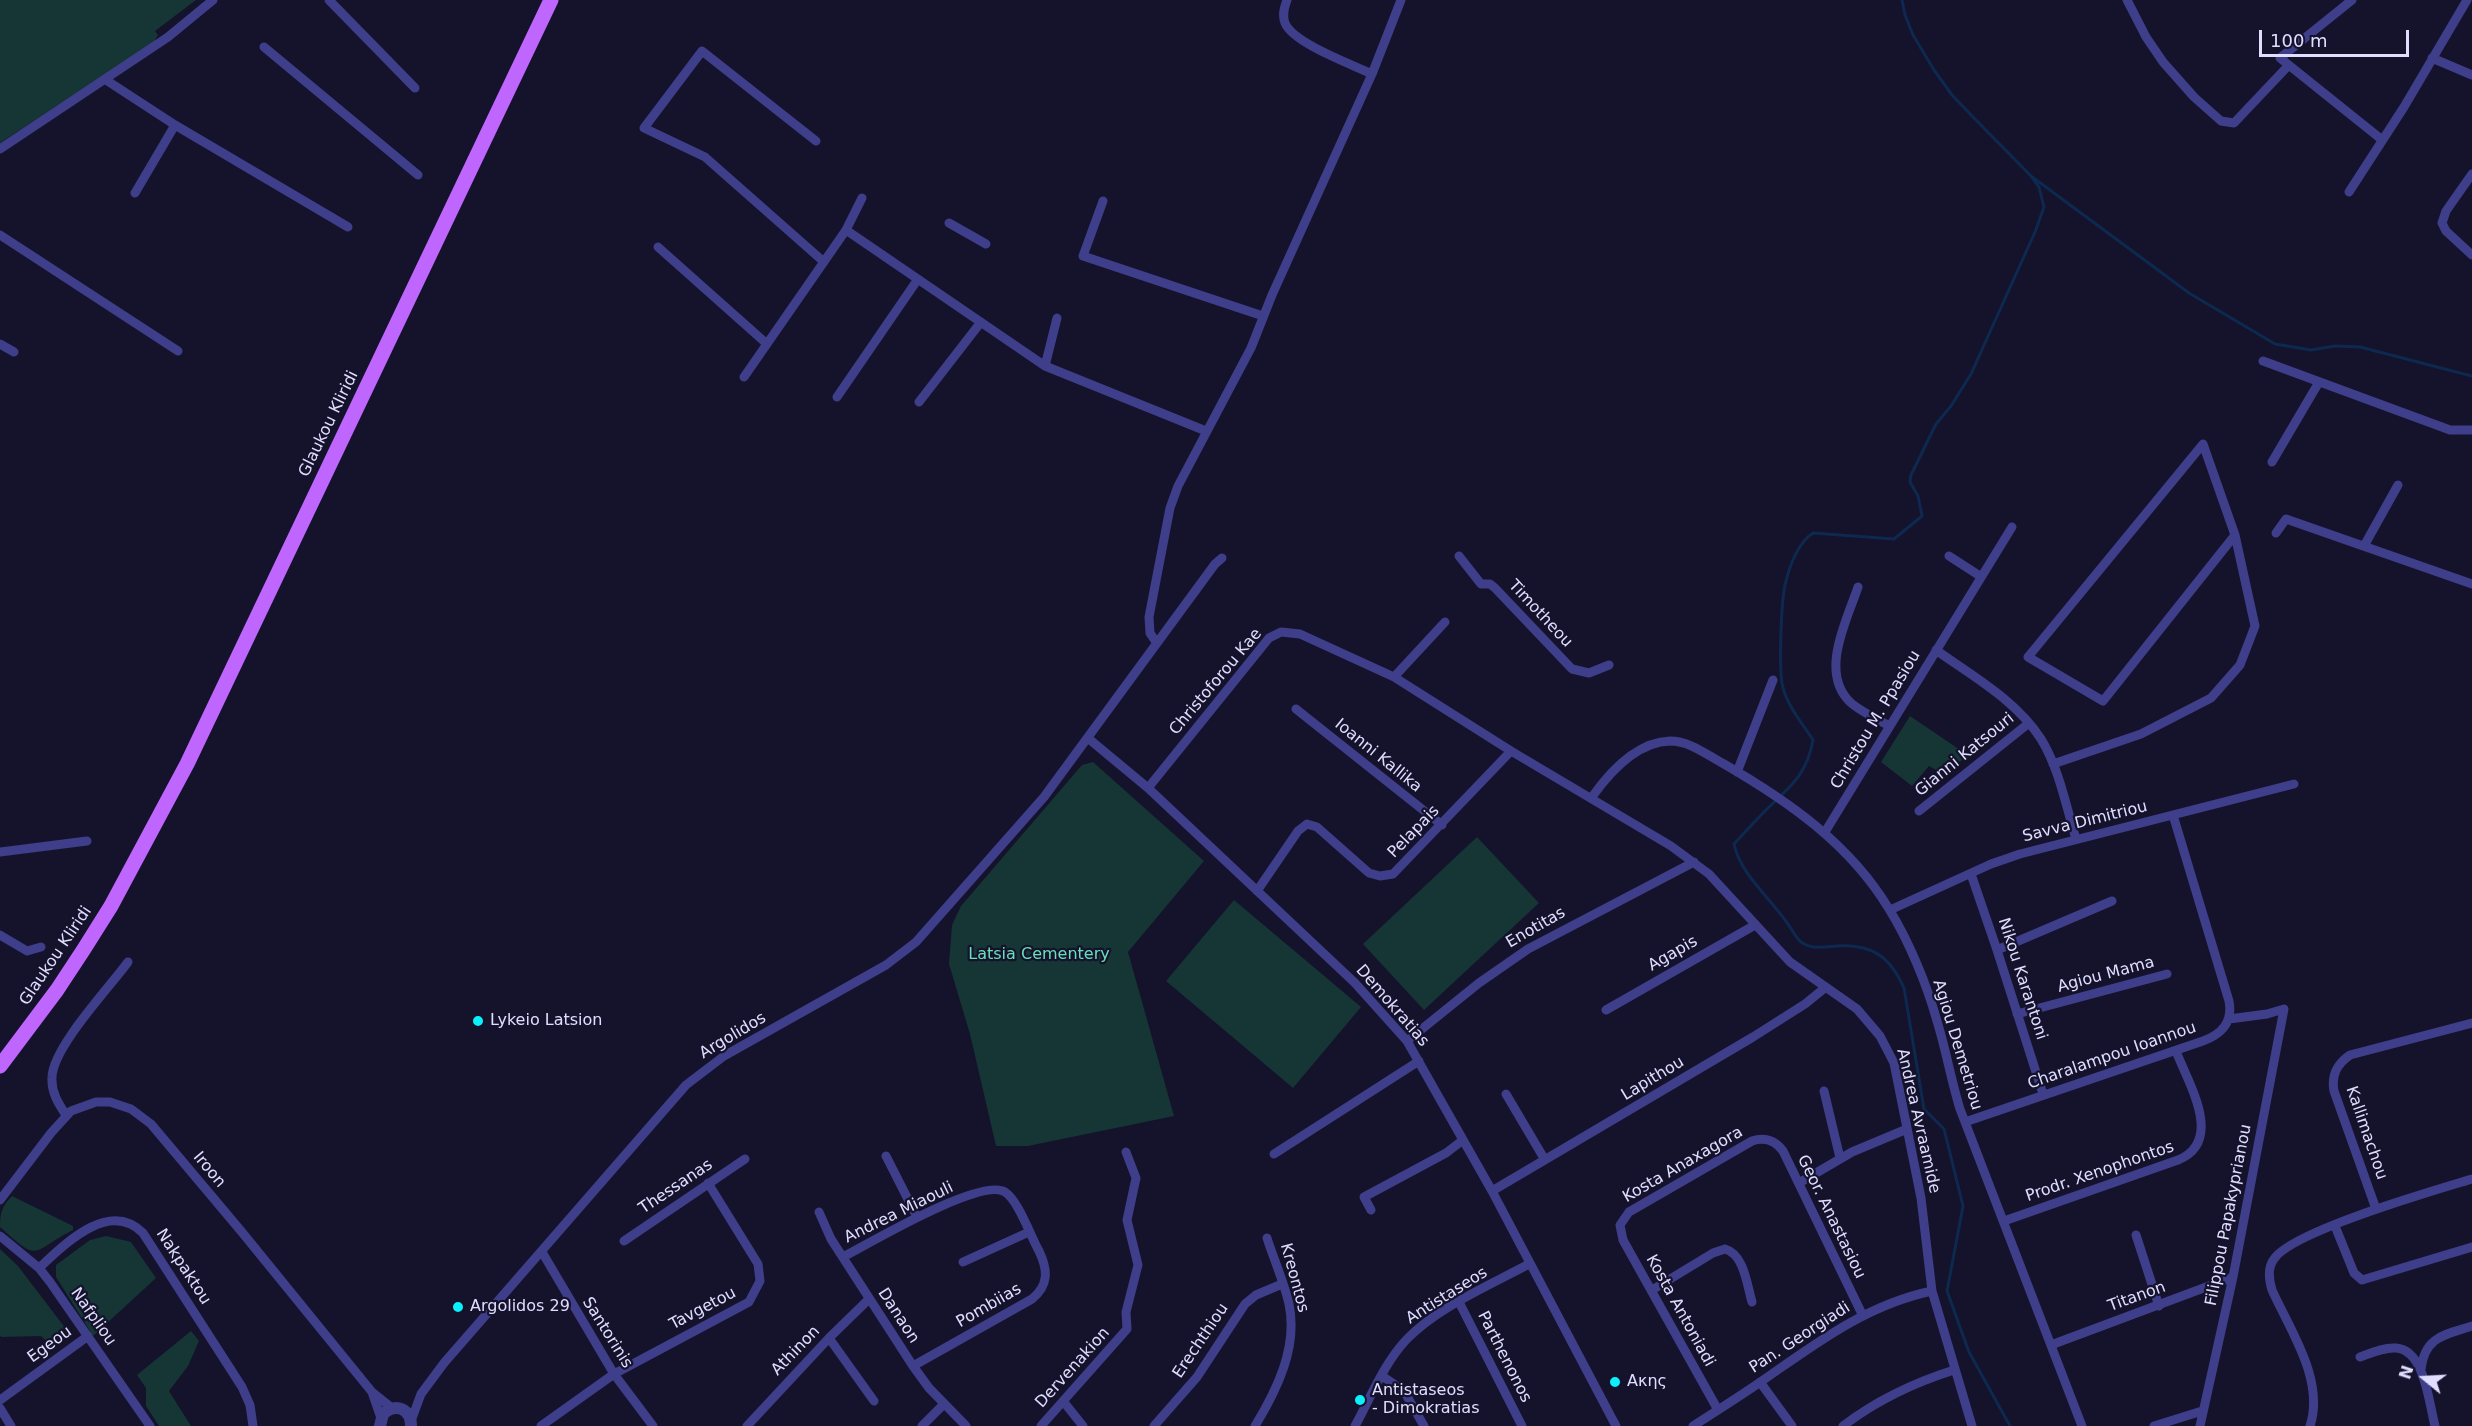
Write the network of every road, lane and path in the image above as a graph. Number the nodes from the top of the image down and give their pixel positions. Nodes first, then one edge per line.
1 (213, 0) edge
2 (329, 0) edge
3 (550, 0) edge
4 (1287, 0) edge
5 (1401, 0) edge
6 (2127, 0) edge
7 (2352, 0) edge
8 (2467, 0) edge
9 (2336, 4) edge
10 (264, 47) dead end
11 (2432, 58) junction
12 (2288, 66) junction
13 (1371, 74) junction
14 (2472, 75) edge
15 (106, 80) junction
16 (415, 88) dead end
17 (175, 125) junction
18 (2381, 139) junction
19 (816, 141) dead end
20 (0, 149) edge
21 (2472, 174) edge
22 (418, 175) dead end
23 (2349, 192) dead end
24 (135, 193) dead end
25 (862, 198) dead end
26 (1103, 201) dead end
27 (949, 223) dead end
28 (348, 227) dead end
29 (846, 230) junction
30 (0, 236) edge
31 (987, 244) dead end
32 (658, 247) dead end
33 (2472, 255) edge
34 (824, 262) junction
35 (918, 279) junction
36 (1263, 316) junction
37 (1057, 318) dead end
38 (981, 322) junction
39 (0, 344) edge
40 (767, 344) junction
41 (178, 351) dead end
42 (15, 352) dead end
43 (2264, 361) dead end
44 (1045, 366) junction
45 (744, 377) dead end
46 (2319, 382) junction
47 (837, 397) dead end
48 (919, 402) dead end
49 (2472, 430) edge
50 (1206, 431) junction
51 (2272, 462) dead end
52 (2398, 485) dead end
53 (2012, 527) dead end
54 (2276, 533) dead end
55 (2235, 535) junction
56 (2364, 546) junction
57 (1460, 556) dead end
58 (1949, 556) dead end
59 (1222, 558) dead end
60 (1980, 576) junction
61 (2472, 584) edge
62 (1858, 587) dead end
63 (1445, 622) dead end
64 (1156, 642) junction
65 (1936, 650) junction
66 (1609, 665) dead end
67 (1394, 677) junction
68 (1773, 680) dead end
69 (1296, 710) dead end
70 (2029, 723) junction
71 (1890, 726) junction
72 (1089, 739) junction
73 (1511, 752) junction
74 (2053, 764) junction
75 (1737, 772) junction
76 (2294, 784) dead end
77 (1148, 788) junction
78 (1592, 798) junction
79 (1920, 811) dead end
80 (2173, 815) junction
81 (1442, 825) junction
82 (1825, 832) junction
83 (2076, 839) junction
84 (87, 841) dead end
85 (0, 852) edge
86 (134, 861) junction
87 (1694, 862) junction
88 (1971, 874) junction
89 (1257, 891) junction
90 (2112, 901) dead end
91 (1890, 910) junction
92 (1755, 925) junction
93 (0, 935) edge
94 (41, 947) dead end
95 (1997, 950) junction
96 (128, 962) dead end
97 (2167, 975) dead end
98 (1826, 987) junction
99 (1606, 1010) dead end
100 (2017, 1014) junction
101 (2229, 1019) junction
102 (2472, 1023) edge
103 (1407, 1041) junction
104 (0, 1049) edge
105 (2176, 1051) junction
106 (1419, 1061) junction
107 (0, 1066) edge
108 (1824, 1091) dead end
109 (1506, 1094) dead end
110 (2043, 1094) junction
111 (66, 1115) junction
112 (1965, 1122) junction
113 (1907, 1129) junction
114 (1766, 1139) joint
115 (1463, 1140) junction
116 (1126, 1152) dead end
117 (1274, 1154) dead end
118 (886, 1156) dead end
119 (1840, 1158) junction
120 (745, 1159) dead end
121 (1545, 1160) junction
122 (2472, 1179) edge
123 (708, 1183) junction
124 (1799, 1183) junction
125 (1002, 1190) joint
126 (1491, 1191) junction
127 (0, 1200) edge
128 (2376, 1209) junction
129 (1371, 1210) dead end
130 (819, 1212) dead end
131 (917, 1217) junction
132 (2004, 1221) junction
133 (1620, 1225) joint
134 (2335, 1226) junction
135 (1029, 1232) junction
136 (2136, 1235) dead end
137 (0, 1236) edge
138 (1267, 1238) dead end
139 (624, 1241) dead end
140 (2472, 1247) edge
141 (542, 1252) junction
142 (843, 1257) junction
143 (963, 1262) dead end
144 (1529, 1264) junction
145 (39, 1268) junction
146 (2233, 1277) junction
147 (1282, 1284) junction
148 (1652, 1290) junction
149 (1932, 1291) junction
150 (869, 1299) junction
151 (1459, 1302) junction
152 (1752, 1302) dead end
153 (2159, 1306) junction
154 (1862, 1314) junction
155 (2472, 1326) edge
156 (88, 1336) junction
157 (828, 1338) junction
158 (2051, 1345) junction
159 (2360, 1357) dead end
160 (913, 1366) junction
161 (2421, 1369) junction
162 (1954, 1370) junction
163 (614, 1374) junction
164 (1382, 1376) junction
165 (1760, 1382) junction
166 (372, 1392) junction
167 (421, 1394) junction
168 (0, 1400) edge
169 (874, 1401) dead end
170 (1063, 1401) junction
171 (944, 1404) junction
172 (0, 1408) edge
173 (397, 1408) junction
174 (1718, 1410) junction
175 (2202, 1411) junction
176 (381, 1422) edge
177 (411, 1423) edge
178 (11, 1426) edge
179 (150, 1426) edge
180 (253, 1426) edge
181 (541, 1426) edge
182 (653, 1426) edge
183 (747, 1426) edge
184 (922, 1426) edge
185 (966, 1426) edge
186 (1041, 1426) edge
187 (1083, 1426) edge
188 (1154, 1426) edge
189 (1255, 1426) edge
190 (1355, 1426) edge
191 (1424, 1426) edge
192 (1522, 1426) edge
193 (1616, 1426) edge
194 (1693, 1426) edge
195 (1792, 1426) edge
196 (1843, 1426) edge
197 (1972, 1426) edge
198 (2082, 1426) edge
199 (2154, 1426) edge
200 (2200, 1426) edge
201 (2310, 1426) edge
202 (2435, 1426) edge

1 - 15 street
2 - 16 street
3 - 86 main road, Glaukou Kliridi
4 - 13 street
5 - 13 street
6 - 12 street
7 - 9 street
8 - 11 street
9 - 12 street
10 - 22 street
11 - 14 street
11 - 18 street
12 - 18 street
13 - 36 street
15 - 17 street
15 - 20 street
17 - 24 street
17 - 28 street
18 - 23 street
19 - 34 street
21 - 33 street
25 - 29 street
26 - 36 street
27 - 31 street
29 - 34 street
29 - 35 street
30 - 41 street
32 - 40 street
34 - 40 street
35 - 38 street
35 - 47 street
36 - 50 street
37 - 44 street
38 - 44 street
38 - 48 street
39 - 42 street
40 - 45 street
43 - 46 street
44 - 50 street
46 - 49 street
46 - 51 street
50 - 64 street
52 - 56 street
53 - 60 street, Christou M. Ppasiou
54 - 56 street
55 - 55 street
55 - 74 street
56 - 61 street
57 - 66 street, Timotheou
58 - 60 street
59 - 64 street, Argolidos
60 - 65 street, Christou M. Ppasiou
62 - 71 street
63 - 67 street
64 - 72 street, Argolidos
65 - 70 street
65 - 71 street, Christou M. Ppasiou
67 - 73 street, Christoforou Kae
67 - 77 street, Christoforou Kae
68 - 75 street
69 - 81 street, Ioanni Kallika
70 - 74 street
70 - 79 street, Gianni Katsouri
71 - 82 street, Christou M. Ppasiou
72 - 77 street, Demokratias
72 - 141 street, Argolidos
73 - 78 street, Andrea Avraamide
73 - 81 street, Pelapais
74 - 83 street
75 - 78 street, Agiou Demetriou
75 - 82 street, Agiou Demetriou
76 - 80 street, Savva Dimitriou
77 - 89 street, Demokratias
78 - 87 street, Andrea Avraamide
80 - 83 street, Savva Dimitriou
80 - 101 street
81 - 89 street, Pelapais
82 - 91 street, Agiou Demetriou
83 - 88 street, Savva Dimitriou
84 - 85 street
86 - 104 main road, Glaukou Kliridi
86 - 107 main road, Glaukou Kliridi
87 - 92 street, Andrea Avraamide
87 - 103 street, Enotitas
88 - 91 street, Savva Dimitriou
88 - 95 street, Nikou Karantoni
89 - 103 street, Demokratias
90 - 95 street
91 - 112 street, Agiou Demetriou
92 - 98 street, Andrea Avraamide
92 - 99 street, Agapis
93 - 94 street
95 - 100 street, Nikou Karantoni
96 - 111 street
97 - 100 street, Agiou Mama
98 - 113 street, Andrea Avraamide
98 - 121 street, Lapithou
100 - 110 street, Nikou Karantoni
101 - 105 street, Charalampou Ioannou
101 - 146 street, Filippou Papakyprianou
102 - 128 street, Kallimachou
103 - 106 street, Demokratias
105 - 110 street, Charalampou Ioannou
105 - 132 street, Prodr. Xenophontos
106 - 115 street, Demokratias
106 - 117 street
108 - 119 street
109 - 121 street
110 - 112 street, Charalampou Ioannou
111 - 127 street, Iroon
111 - 166 street, Iroon
112 - 132 street, Agiou Demetriou
113 - 119 street
113 - 149 street, Andrea Avraamide
114 - 124 street, Geor. Anastasiou
114 - 133 street, Kosta Anaxagora
115 - 126 street, Demokratias
115 - 129 street
116 - 170 street, Dervenakion
118 - 131 street
119 - 124 street
120 - 123 street, Thessanas
121 - 126 street, Lapithou
122 - 128 street
123 - 139 street, Thessanas
123 - 163 street, Tavgetou
124 - 154 street, Geor. Anastasiou
125 - 131 street, Andrea Miaouli
125 - 135 street, Pombiias
126 - 144 street, Demokratias
128 - 134 street
130 - 142 street, Danaon
131 - 142 street, Andrea Miaouli
132 - 158 street, Agiou Demetriou
133 - 148 street, Kosta Antoniadi
134 - 140 street
134 - 201 street
135 - 143 street
135 - 160 street, Pombiias
136 - 153 street
137 - 145 street, Nafpliou
138 - 147 street, Kreontos
141 - 163 street, Santorinis
141 - 167 street, Argolidos
142 - 150 street, Danaon
144 - 151 street, Antistaseos
144 - 193 street, Demokratias
145 - 156 street, Nafpliou
145 - 180 street, Nakpaktou
146 - 153 street, Titanon
146 - 175 street, Filippou Papakyprianou
147 - 188 street, Erechthiou
147 - 189 street, Kreontos
148 - 152 street
148 - 174 street, Kosta Antoniadi
149 - 154 street, Pan. Georgiadi
149 - 162 street, Andrea Avraamide
150 - 157 street, Athinon
150 - 160 street, Danaon
151 - 164 street, Antistaseos
151 - 192 street, Parthenonos
153 - 158 street, Titanon
154 - 165 street, Pan. Georgiadi
155 - 161 street
156 - 168 street, Egeou
156 - 179 street, Nafpliou
157 - 169 street
157 - 183 street, Athinon
158 - 198 street, Agiou Demetriou
159 - 161 street
160 - 171 street, Danaon
161 - 202 street
162 - 196 street
162 - 197 street, Andrea Avraamide
163 - 181 street, Tavgetou
163 - 182 street, Santorinis
164 - 190 street, Antistaseos
164 - 191 street
165 - 174 street, Pan. Georgiadi
165 - 195 street
166 - 173 street, Iroon
166 - 176 street, Iroon
167 - 173 street, Argolidos
167 - 177 street, Argolidos
170 - 186 street, Dervenakion
170 - 187 street
171 - 184 street
171 - 185 street, Danaon
172 - 178 street
173 - 176 street
173 - 177 street
174 - 194 street, Pan. Georgiadi
175 - 199 street
175 - 200 street, Filippou Papakyprianou

